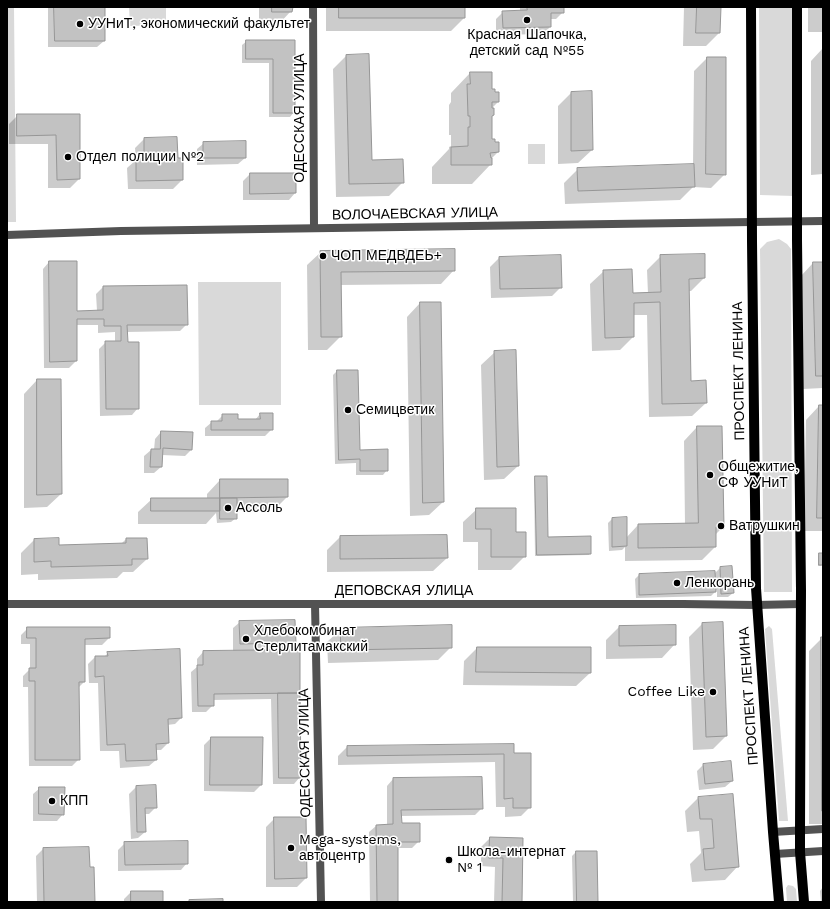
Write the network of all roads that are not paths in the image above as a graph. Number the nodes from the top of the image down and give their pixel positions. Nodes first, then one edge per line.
1 (313, 7) edge
2 (751, 7) edge
3 (797, 7) edge
4 (798, 221) junction
5 (823, 221) edge
6 (752, 222) junction
7 (314, 228) junction
8 (7, 235) edge
9 (7, 604) edge
10 (315, 604) junction
11 (801, 604) junction
12 (756, 605) junction
13 (823, 829) edge
14 (800, 830) junction
15 (773, 832) junction
16 (823, 850) edge
17 (800, 852) junction
18 (775, 854) junction
19 (322, 902) edge
20 (779, 902) edge
21 (804, 902) edge

1 - 7 street, ОДЕССКАЯ УЛИЦА
2 - 6 main road, ПРОСПЕКТ ЛЕНИНА
3 - 4 main road
4 - 5 street, ВОЛОЧАЕВСКАЯ УЛИЦА
4 - 6 street, ВОЛОЧАЕВСКАЯ УЛИЦА
4 - 11 main road
6 - 7 street, ВОЛОЧАЕВСКАЯ УЛИЦА
6 - 12 main road, ПРОСПЕКТ ЛЕНИНА
7 - 8 street, ВОЛОЧАЕВСКАЯ УЛИЦА
9 - 10 street, ДЕПОВСКАЯ УЛИЦА
10 - 12 street, ДЕПОВСКАЯ УЛИЦА
10 - 19 street, ОДЕССКАЯ УЛИЦА
11 - 12 street, ДЕПОВСКАЯ УЛИЦА
11 - 14 main road
12 - 15 main road, ПРОСПЕКТ ЛЕНИНА
13 - 14 street
14 - 15 street
14 - 17 main road
15 - 18 main road, ПРОСПЕКТ ЛЕНИНА
16 - 17 street
17 - 18 street
17 - 21 main road
18 - 20 main road, ПРОСПЕКТ ЛЕНИНА

